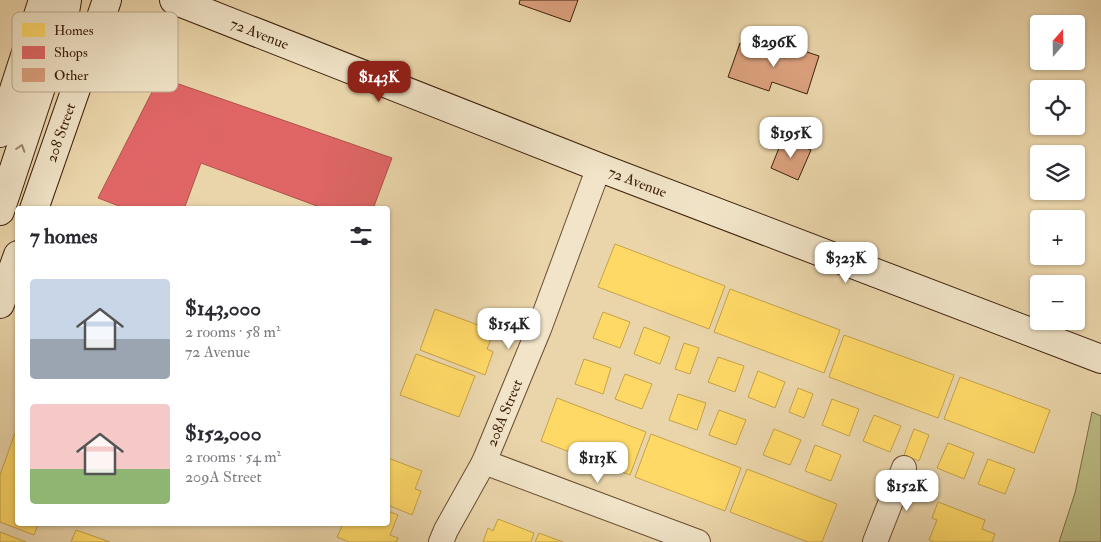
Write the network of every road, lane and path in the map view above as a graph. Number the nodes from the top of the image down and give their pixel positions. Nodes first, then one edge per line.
1 (43, 0) edge
2 (107, 0) edge
3 (174, 0) edge
4 (39, 12) edge
5 (103, 12) edge
6 (13, 92) edge
7 (39, 92) edge
8 (75, 92) edge
9 (0, 133) edge
10 (599, 167) junction
11 (35, 206) edge
12 (0, 211) edge
13 (15, 263) edge
14 (0, 304) edge
15 (1101, 359) edge
16 (484, 462) junction
17 (904, 468) dead end
18 (441, 542) edge
19 (698, 542) edge
20 (875, 542) edge

1 - 4 main road
2 - 5 main road, 208 Street
3 - 10 main road, 72 Avenue
6 - 9 main road
12 -> 7 main road
8 - 11 main road, 208 Street
10 - 15 main road, 72 Avenue
10 - 16 street, 208A Street
13 - 14 main road
16 - 18 street, 208A Street
16 - 19 street
17 - 20 street

